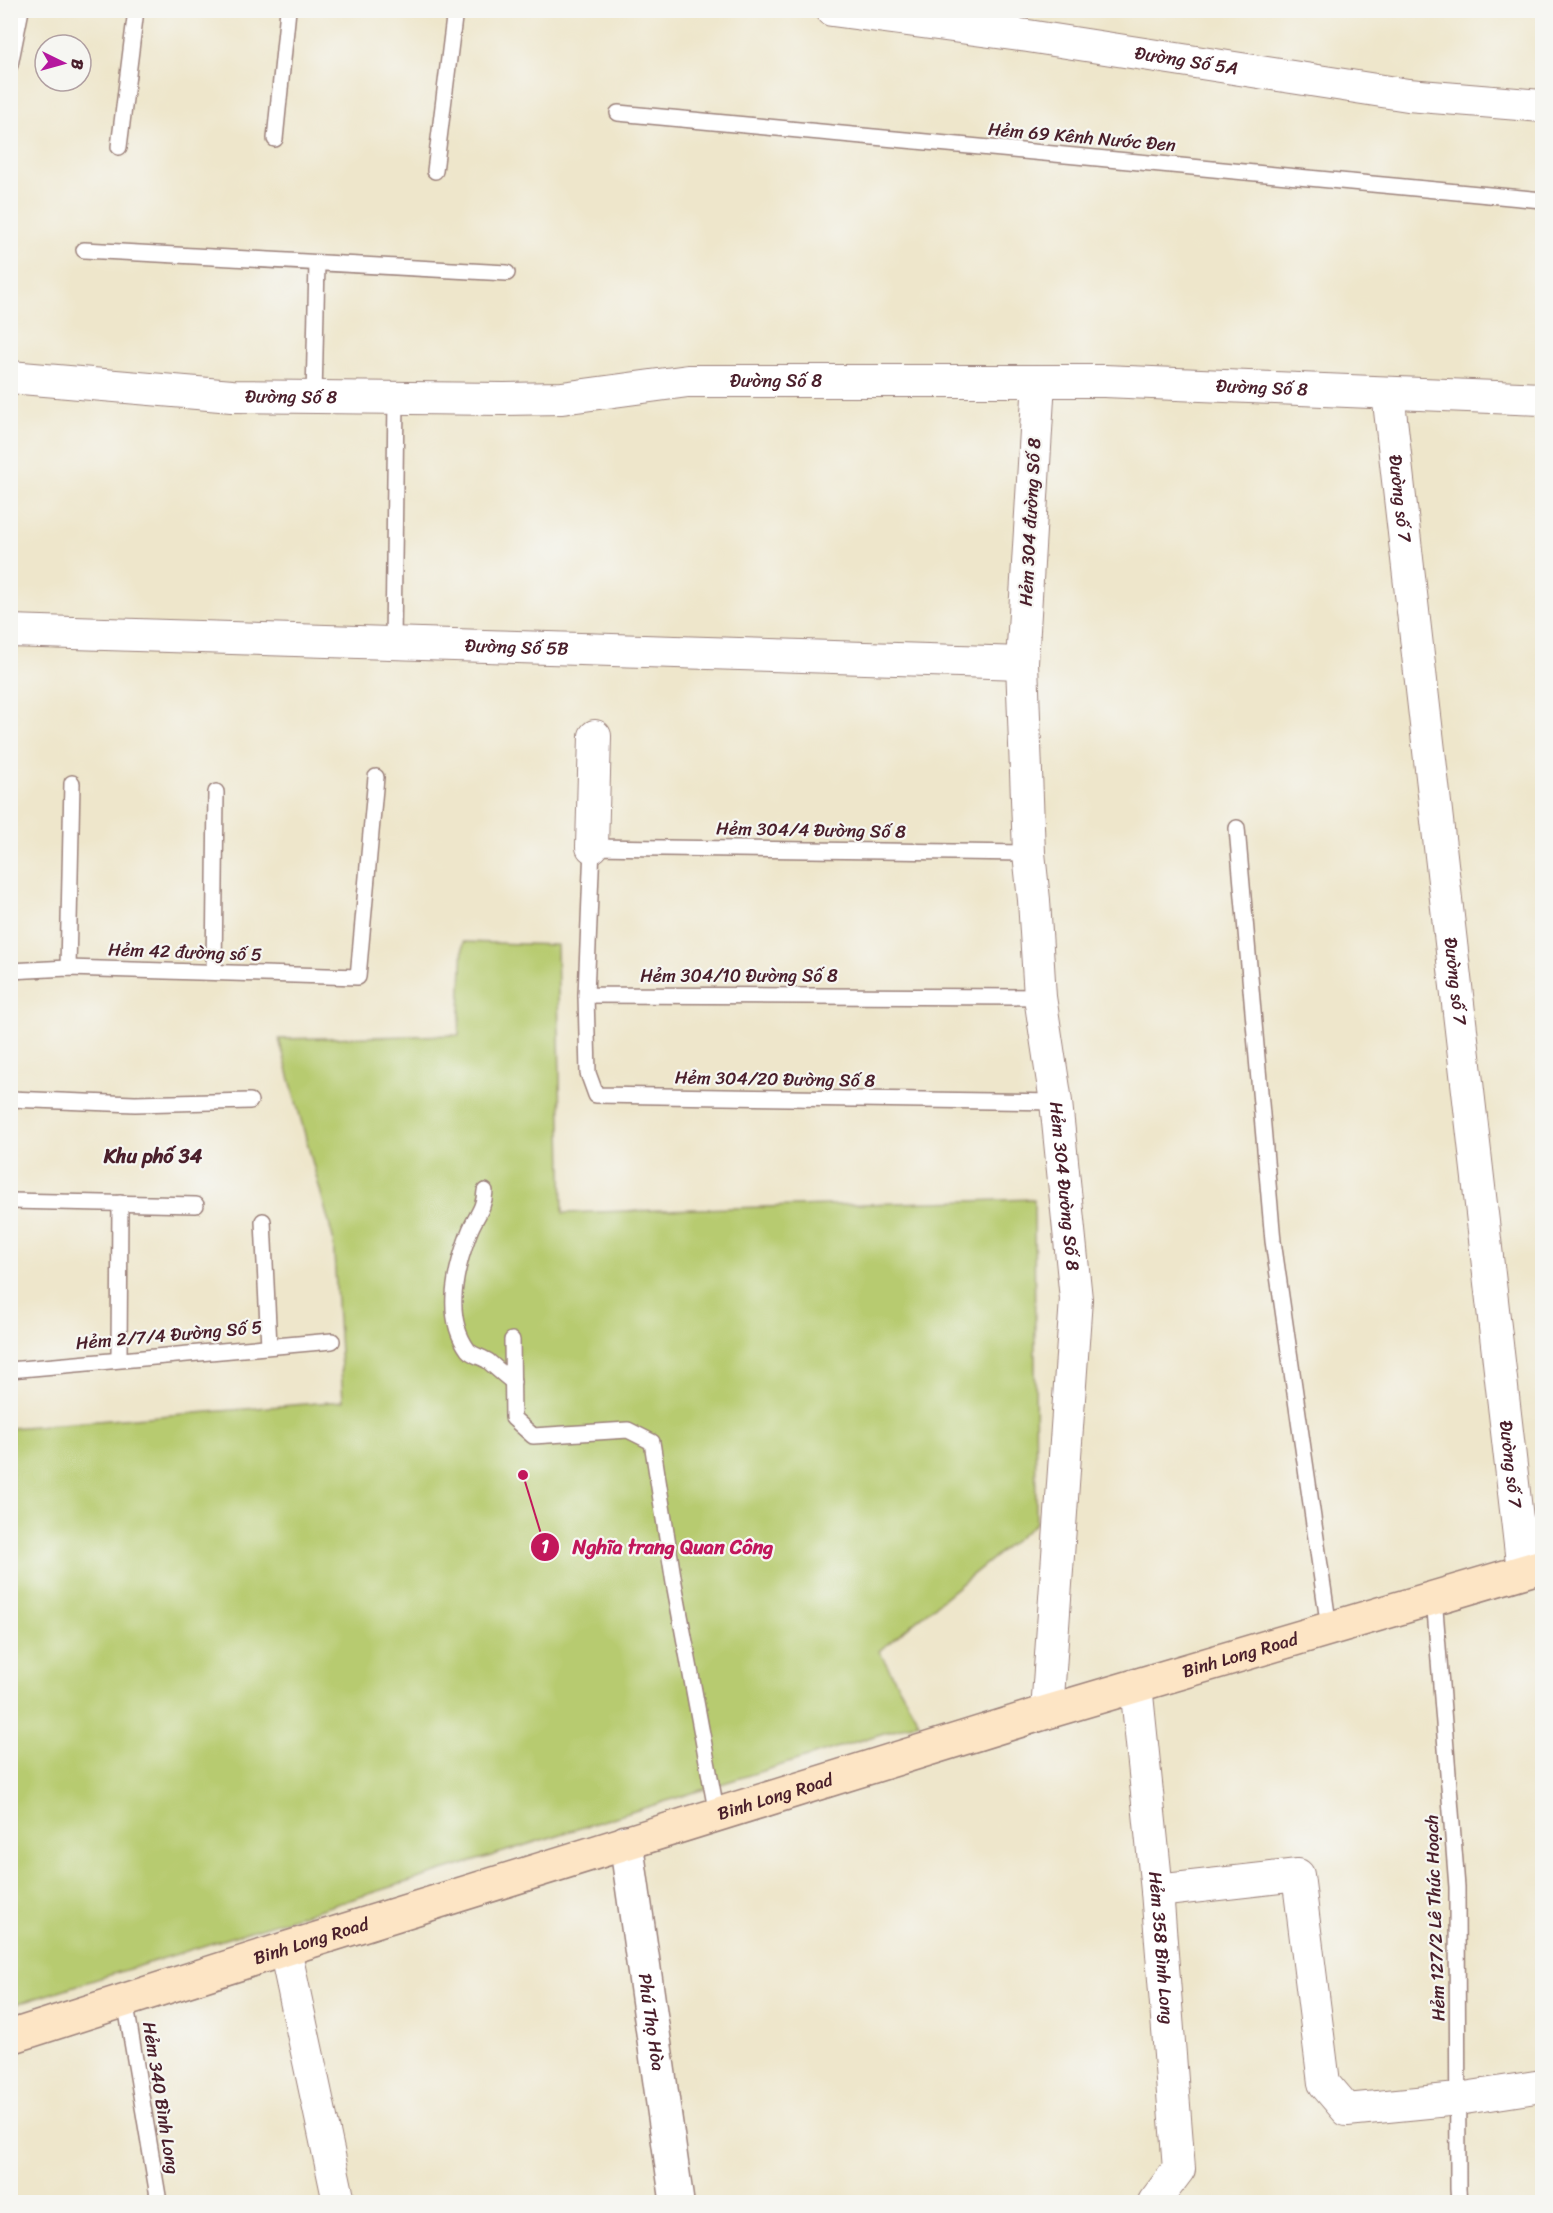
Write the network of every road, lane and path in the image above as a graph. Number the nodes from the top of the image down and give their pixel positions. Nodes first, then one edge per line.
1 (21, 10) edge
2 (136, 10) edge
3 (288, 10) edge
4 (455, 10) edge
5 (832, 10) edge
6 (10, 66) edge
7 (1542, 106) edge
8 (618, 113) dead end
9 (275, 139) dead end
10 (119, 147) dead end
11 (435, 171) dead end
12 (1542, 200) edge
13 (84, 250) dead end
14 (317, 263) junction
15 (507, 273) dead end
16 (10, 377) edge
17 (1039, 381) junction
18 (1388, 393) junction
19 (314, 397) junction
20 (396, 398) junction
21 (1542, 399) edge
22 (10, 631) edge
23 (393, 643) junction
24 (1022, 663) junction
25 (595, 736) dead end
26 (376, 777) dead end
27 (72, 783) dead end
28 (216, 792) dead end
29 (1237, 828) dead end
30 (592, 847) junction
31 (1029, 853) junction
32 (68, 968) junction
33 (10, 971) edge
34 (214, 972) junction
35 (586, 995) junction
36 (1040, 997) junction
37 (10, 1100) edge
38 (249, 1101) dead end
39 (1056, 1102) junction
40 (485, 1191) dead end
41 (10, 1201) edge
42 (120, 1203) junction
43 (196, 1205) dead end
44 (263, 1221) dead end
45 (512, 1340) dead end
46 (332, 1341) dead end
47 (269, 1346) junction
48 (119, 1358) junction
49 (10, 1370) edge
50 (513, 1382) junction
51 (1533, 1568) edge
52 (1434, 1597) junction
53 (1329, 1628) junction
54 (1136, 1685) junction
55 (1047, 1712) junction
56 (717, 1815) junction
57 (627, 1842) junction
58 (1157, 1891) junction
59 (285, 1949) junction
60 (125, 2000) junction
61 (10, 2037) edge
62 (1542, 2086) edge
63 (1458, 2099) junction
64 (159, 2202) edge
65 (339, 2202) edge
66 (677, 2202) edge
67 (1154, 2202) edge
68 (1459, 2202) edge

1 - 6 lane
2 - 10 lane
3 - 9 lane
4 - 11 lane
5 - 7 street, Đường Số 5A
8 - 12 lane, Hẻm 69 Kênh Nước Đen
13 - 14 lane
14 - 15 lane
14 - 19 lane
16 - 19 street, Đường Số 8
17 - 18 street, Đường Số 8
17 - 20 street, Đường Số 8
17 - 24 street, Hẻm 304 đường Số 8
18 - 21 street, Đường Số 8
18 - 51 street, Đường số 7
19 - 20 street, Đường Số 8
20 - 23 lane
22 - 23 street, Đường Số 5B
23 - 24 street, Đường Số 5B
24 - 31 street, Hẻm 304 Đường Số 8
25 - 30 street
26 - 34 lane, Hẻm 42 đường số 5
27 - 32 lane
28 - 34 lane
29 - 53 lane
30 - 31 lane, Hẻm 304/4 Đường Số 8
30 - 35 lane
31 - 36 street, Hẻm 304 Đường Số 8
32 - 33 lane, Hẻm 42 đường số 5
32 - 34 lane, Hẻm 42 đường số 5
35 - 36 lane, Hẻm 304/10 Đường Số 8
35 - 39 lane, Hẻm 304/20 Đường Số 8
36 - 39 street, Hẻm 304 Đường Số 8
37 - 38 lane
39 - 55 street, Hẻm 304 Đường Số 8
40 - 50 lane
41 - 42 lane
42 - 43 lane
42 - 48 lane
44 - 47 lane
45 - 50 lane
46 - 47 lane, Hẻm 2/7/4 Đường Số 5
47 - 48 lane, Hẻm 2/7/4 Đường Số 5
48 - 49 lane, Hẻm 2/7/4 Đường Số 5
50 - 56 lane
51 - 52 main road, Binh Long Road
52 - 53 main road, Binh Long Road
52 - 63 lane, Hẻm 127/2 Lê Thúc Hoạch
53 - 54 main road, Binh Long Road
54 - 55 main road, Binh Long Road
54 - 58 street, Hẻm 358 Bình Long
55 - 56 main road, Binh Long Road
56 - 57 main road, Binh Long Road
57 - 59 main road, Binh Long Road
57 - 66 street, Phú Thọ Hòa
58 - 63 street
58 - 67 street, Hẻm 358 Bình Long
59 - 60 main road, Binh Long Road
59 - 65 street
60 - 61 main road, Binh Long Road
60 - 64 lane, Hẻm 340 Bình Long
62 - 63 street
63 - 68 lane, Hẻm 127/2 Lê Thúc Hoạch

